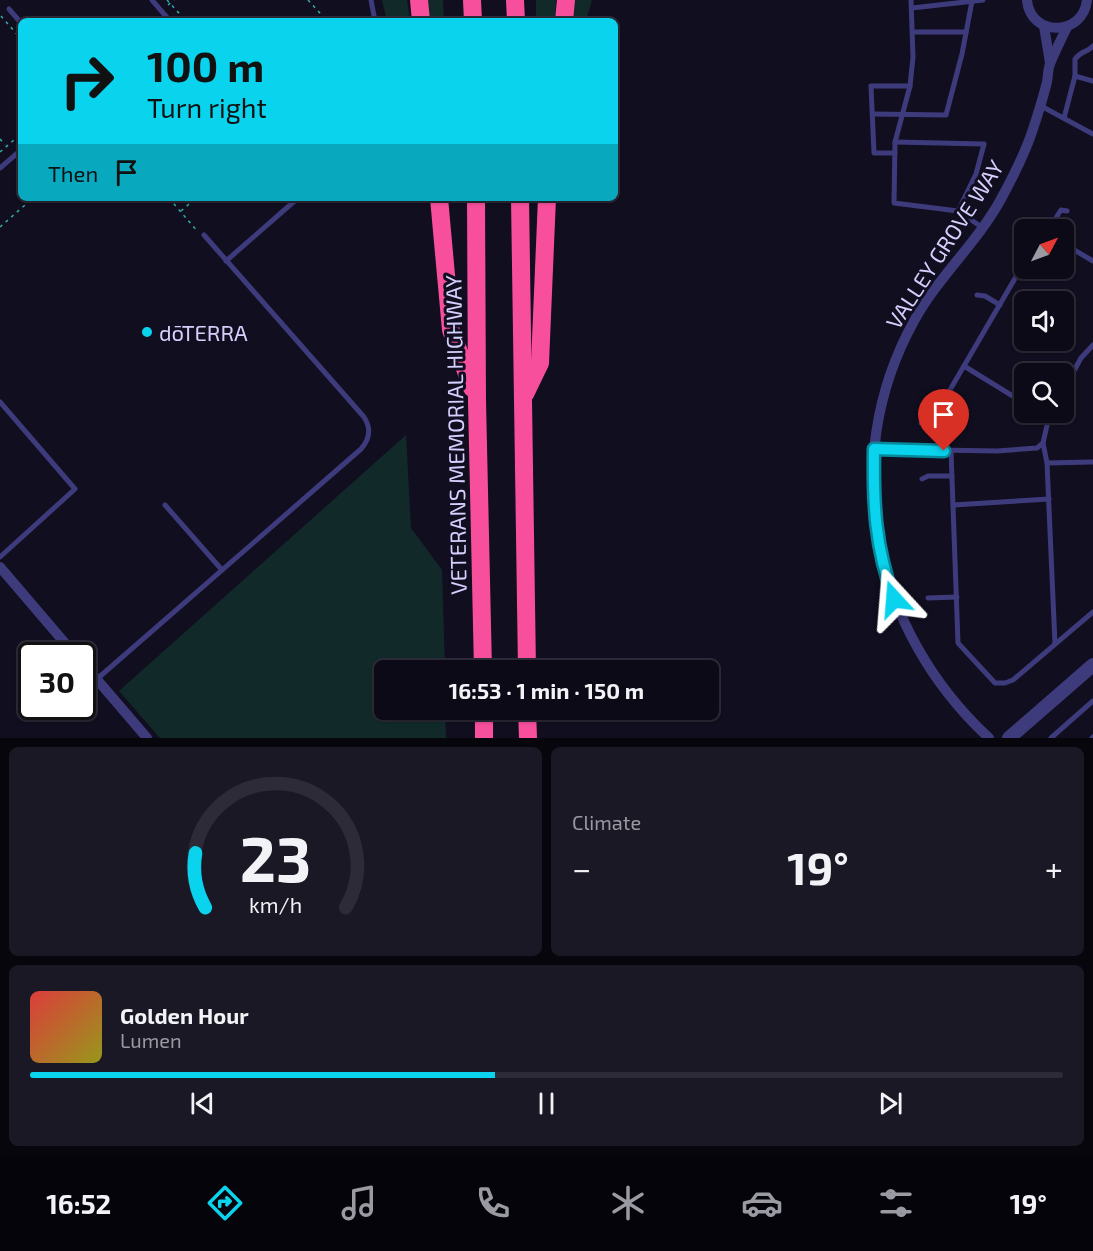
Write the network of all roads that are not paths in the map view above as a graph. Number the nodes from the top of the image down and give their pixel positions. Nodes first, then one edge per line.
1 (152, 0) edge
2 (371, 0) edge
3 (419, 0) edge
4 (472, 0) edge
5 (515, 0) edge
6 (566, 0) edge
7 (911, 0) edge
8 (983, 0) edge
9 (1027, 0) edge
10 (972, 1) edge
11 (1088, 6) edge
12 (912, 8) junction
13 (9, 9) dead end
14 (167, 18) edge
15 (374, 18) edge
16 (421, 18) edge
17 (473, 18) edge
18 (516, 18) edge
19 (564, 18) edge
20 (18, 19) edge
21 (1067, 27) junction
22 (1045, 30) junction
23 (913, 32) junction
24 (966, 32) junction
25 (1093, 46) edge
26 (1050, 63) junction
27 (1075, 76) junction
28 (1093, 81) edge
29 (909, 86) junction
30 (1040, 105) junction
31 (873, 114) junction
32 (902, 116) junction
33 (1064, 118) junction
34 (1093, 134) edge
35 (895, 142) junction
36 (18, 153) edge
37 (895, 153) junction
38 (0, 168) edge
39 (295, 201) edge
40 (438, 201) edge
41 (476, 201) edge
42 (520, 201) edge
43 (547, 201) edge
44 (958, 211) junction
45 (1067, 211) dead end
46 (1054, 219) edge
47 (983, 228) junction
48 (204, 235) road end
49 (1074, 249) edge
50 (226, 261) junction
51 (1093, 261) edge
52 (1015, 279) edge
53 (977, 295) dead end
54 (1000, 305) junction
55 (1093, 345) edge
56 (964, 366) junction
57 (1074, 371) edge
58 (524, 396) junction
59 (1014, 398) edge
60 (477, 400) junction
61 (0, 402) edge
62 (921, 423) dead end
63 (1048, 423) edge
64 (946, 425) junction
65 (1043, 443) junction
66 (874, 449) junction
67 (947, 451) junction
68 (1093, 462) edge
69 (1047, 463) junction
70 (952, 476) junction
71 (922, 479) dead end
72 (1049, 499) junction
73 (165, 505) dead end
74 (953, 505) junction
75 (0, 556) edge
76 (0, 567) edge
77 (222, 570) junction
78 (957, 597) junction
79 (928, 598) dead end
80 (1093, 612) edge
81 (64, 642) edge
82 (1055, 644) junction
83 (483, 660) edge
84 (526, 660) edge
85 (1093, 665) edge
86 (97, 679) joint
87 (1093, 701) edge
88 (484, 720) edge
89 (527, 720) edge
90 (147, 738) edge
91 (484, 738) edge
92 (528, 738) edge
93 (989, 738) edge
94 (1009, 738) edge
95 (1051, 738) edge

1 - 14 lane
2 - 15 lane
3 - 16 highway
4 - 17 highway
5 - 18 highway
6 - 19 highway
7 - 12 lane
8 - 10 lane
9 - 22 street
10 - 12 lane
10 - 24 lane
11 - 21 street
12 - 23 lane
13 - 20 lane
21 - 22 street
21 - 26 street, VALLEY GROVE WAY
22 - 26 street, VALLEY GROVE WAY
23 - 24 lane
23 - 29 lane
24 - 32 lane
25 - 27 lane
26 - 30 street, VALLEY GROVE WAY
27 - 28 lane
27 - 33 lane
29 - 31 lane
29 - 32 lane
30 - 33 lane
30 - 47 street, VALLEY GROVE WAY
31 - 32 lane
31 - 37 lane
32 - 35 lane
33 - 34 lane
35 - 37 lane
35 - 44 lane
36 - 38 lane
37 - 44 lane
39 - 50 lane
40 - 60 highway
41 - 60 highway, VETERANS MEMORIAL HIGHWAY
42 - 58 highway
43 - 58 highway
44 - 47 lane
45 - 46 lane
47 - 66 street, VALLEY GROVE WAY
48 - 50 lane
49 - 51 lane
50 - 77 lane
52 - 54 lane
53 - 54 lane
54 - 56 lane
55 - 57 lane
56 - 59 lane
56 - 64 lane
58 - 84 highway
60 - 83 highway, VETERANS MEMORIAL HIGHWAY
61 - 75 lane
62 - 64 lane
63 - 65 lane
64 - 67 lane
65 - 67 lane
65 - 69 lane
66 - 67 lane
66 - 93 street, VALLEY GROVE WAY
67 - 70 lane
68 - 69 lane
69 - 72 lane
70 - 71 lane
70 - 74 lane
72 - 74 lane
72 - 82 lane
73 - 77 lane
74 - 78 lane
76 - 81 street
77 - 86 lane
78 - 79 lane
78 - 82 lane
80 - 82 lane
85 - 94 street
86 - 90 street
87 - 95 lane
88 - 91 highway
89 - 92 highway

